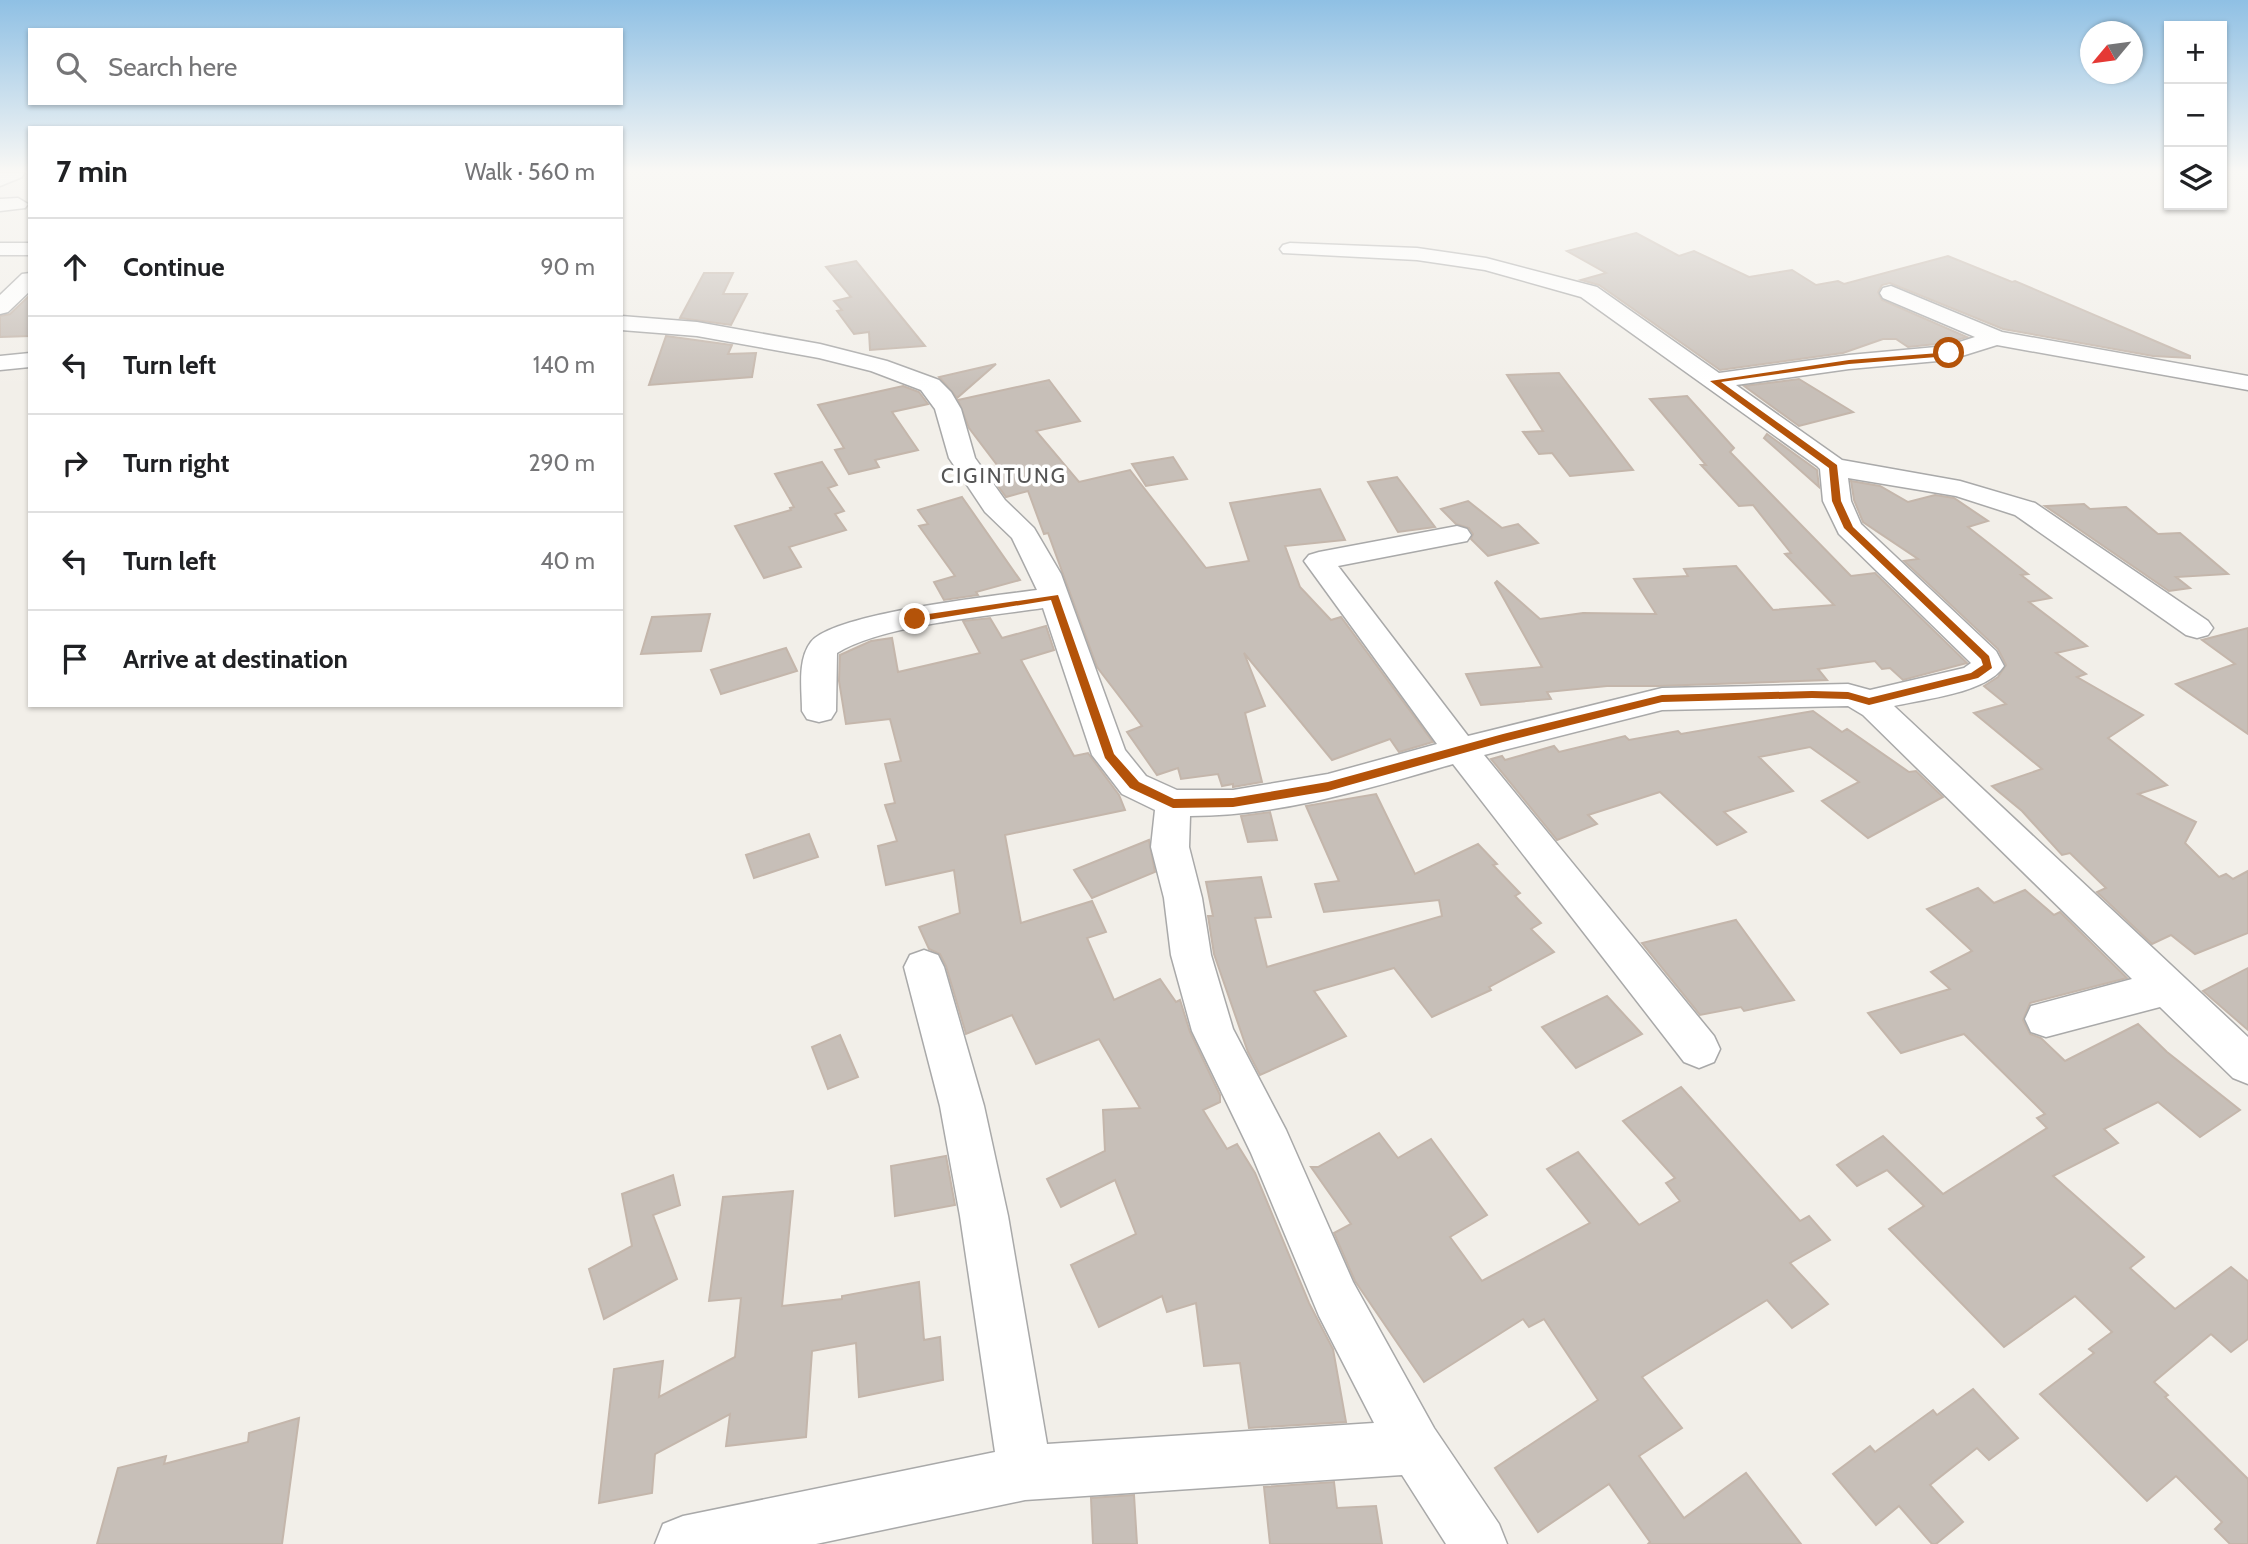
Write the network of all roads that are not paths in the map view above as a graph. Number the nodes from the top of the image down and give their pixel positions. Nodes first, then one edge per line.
1 (0, 249) edge
2 (28, 249) edge
3 (1290, 249) dead end
4 (28, 281) edge
5 (1891, 293) dead end
6 (0, 307) edge
7 (623, 323) edge
8 (1996, 338) junction
9 (28, 360) edge
10 (0, 363) edge
11 (1714, 381) junction
12 (2248, 383) edge
13 (1833, 467) junction
14 (1457, 535) dead end
15 (1054, 597) junction
16 (2197, 628) dead end
17 (1869, 701) junction
18 (819, 711) dead end
19 (1460, 750) junction
20 (1173, 803) junction
21 (924, 967) dead end
22 (2169, 987) junction
23 (2046, 1019) dead end
24 (1699, 1049) dead end
25 (2248, 1065) edge
26 (1415, 1447) junction
27 (1026, 1473) junction
28 (683, 1544) edge
29 (1479, 1544) edge

1 - 2 street
3 - 11 street
4 - 6 street
5 - 8 street
7 - 15 street
8 - 11 street
8 - 12 street
9 - 10 street
11 - 13 street
13 - 16 street
13 - 17 street
14 - 19 street
15 - 18 street
15 - 20 street
17 - 19 street
17 - 22 street
19 - 20 street
19 - 24 street
20 - 26 street
21 - 27 street
22 - 23 street
22 - 25 street
26 - 27 street
26 - 29 street
27 - 28 street

